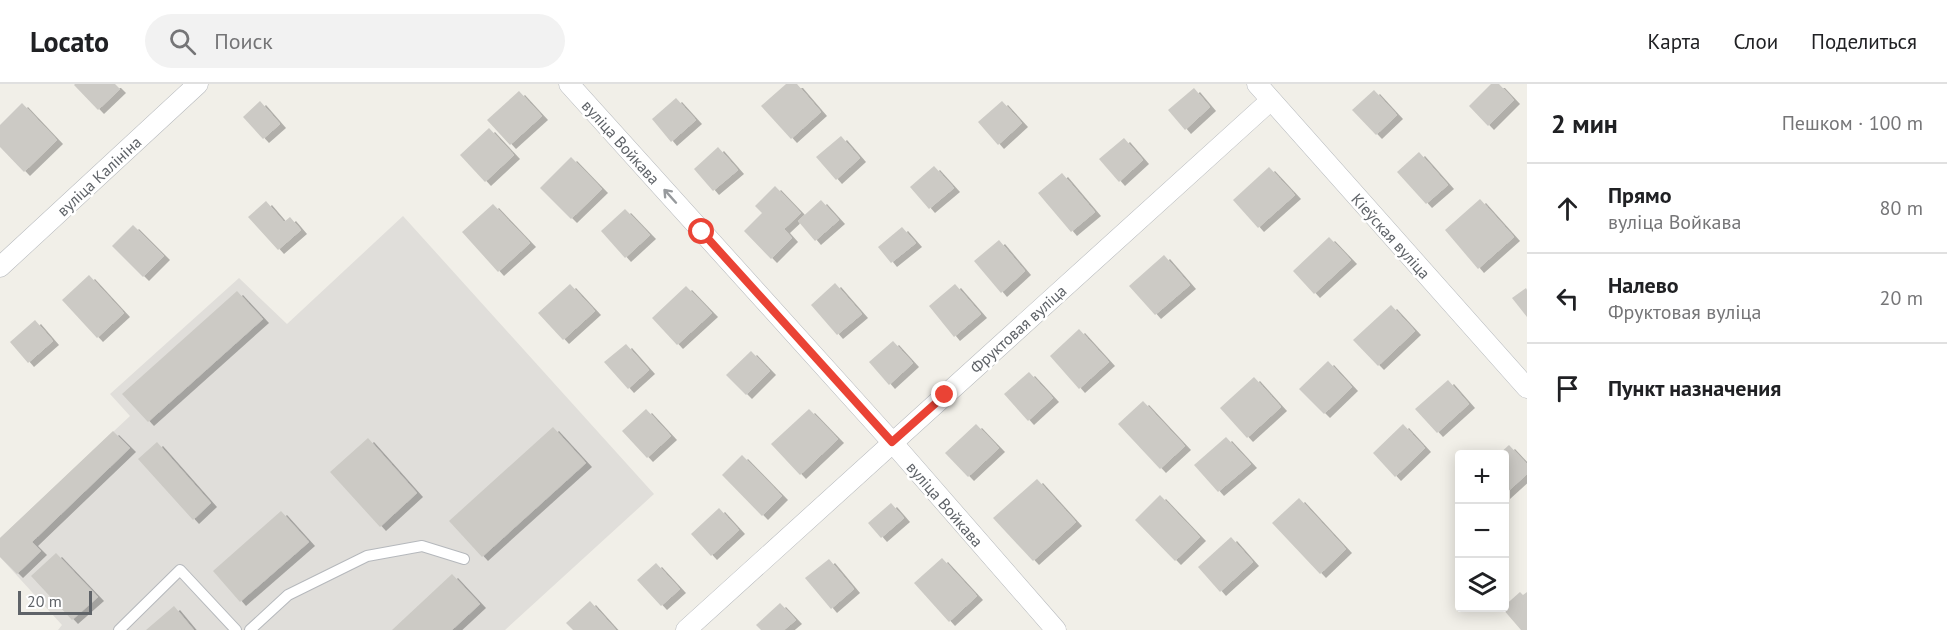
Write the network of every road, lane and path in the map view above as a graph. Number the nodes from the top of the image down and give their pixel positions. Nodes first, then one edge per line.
1 (198, 84) edge
2 (569, 84) edge
3 (1257, 84) edge
4 (1270, 101) junction
5 (0, 267) edge
6 (1527, 388) edge
7 (892, 442) junction
8 (464, 558) dead end
9 (119, 630) edge
10 (236, 630) edge
11 (250, 630) edge
12 (686, 630) edge
13 (1056, 630) edge

1 - 5 street, вуліца Калініна
7 -> 2 street, вуліца Войкава
3 - 4 street, Кіеўская вуліца
4 - 6 street, Кіеўская вуліца
4 - 7 street, Фруктовая вуліца
7 - 12 street, Фруктовая вуліца
7 - 13 street, вуліца Войкава
8 - 11 lane
9 - 10 lane

